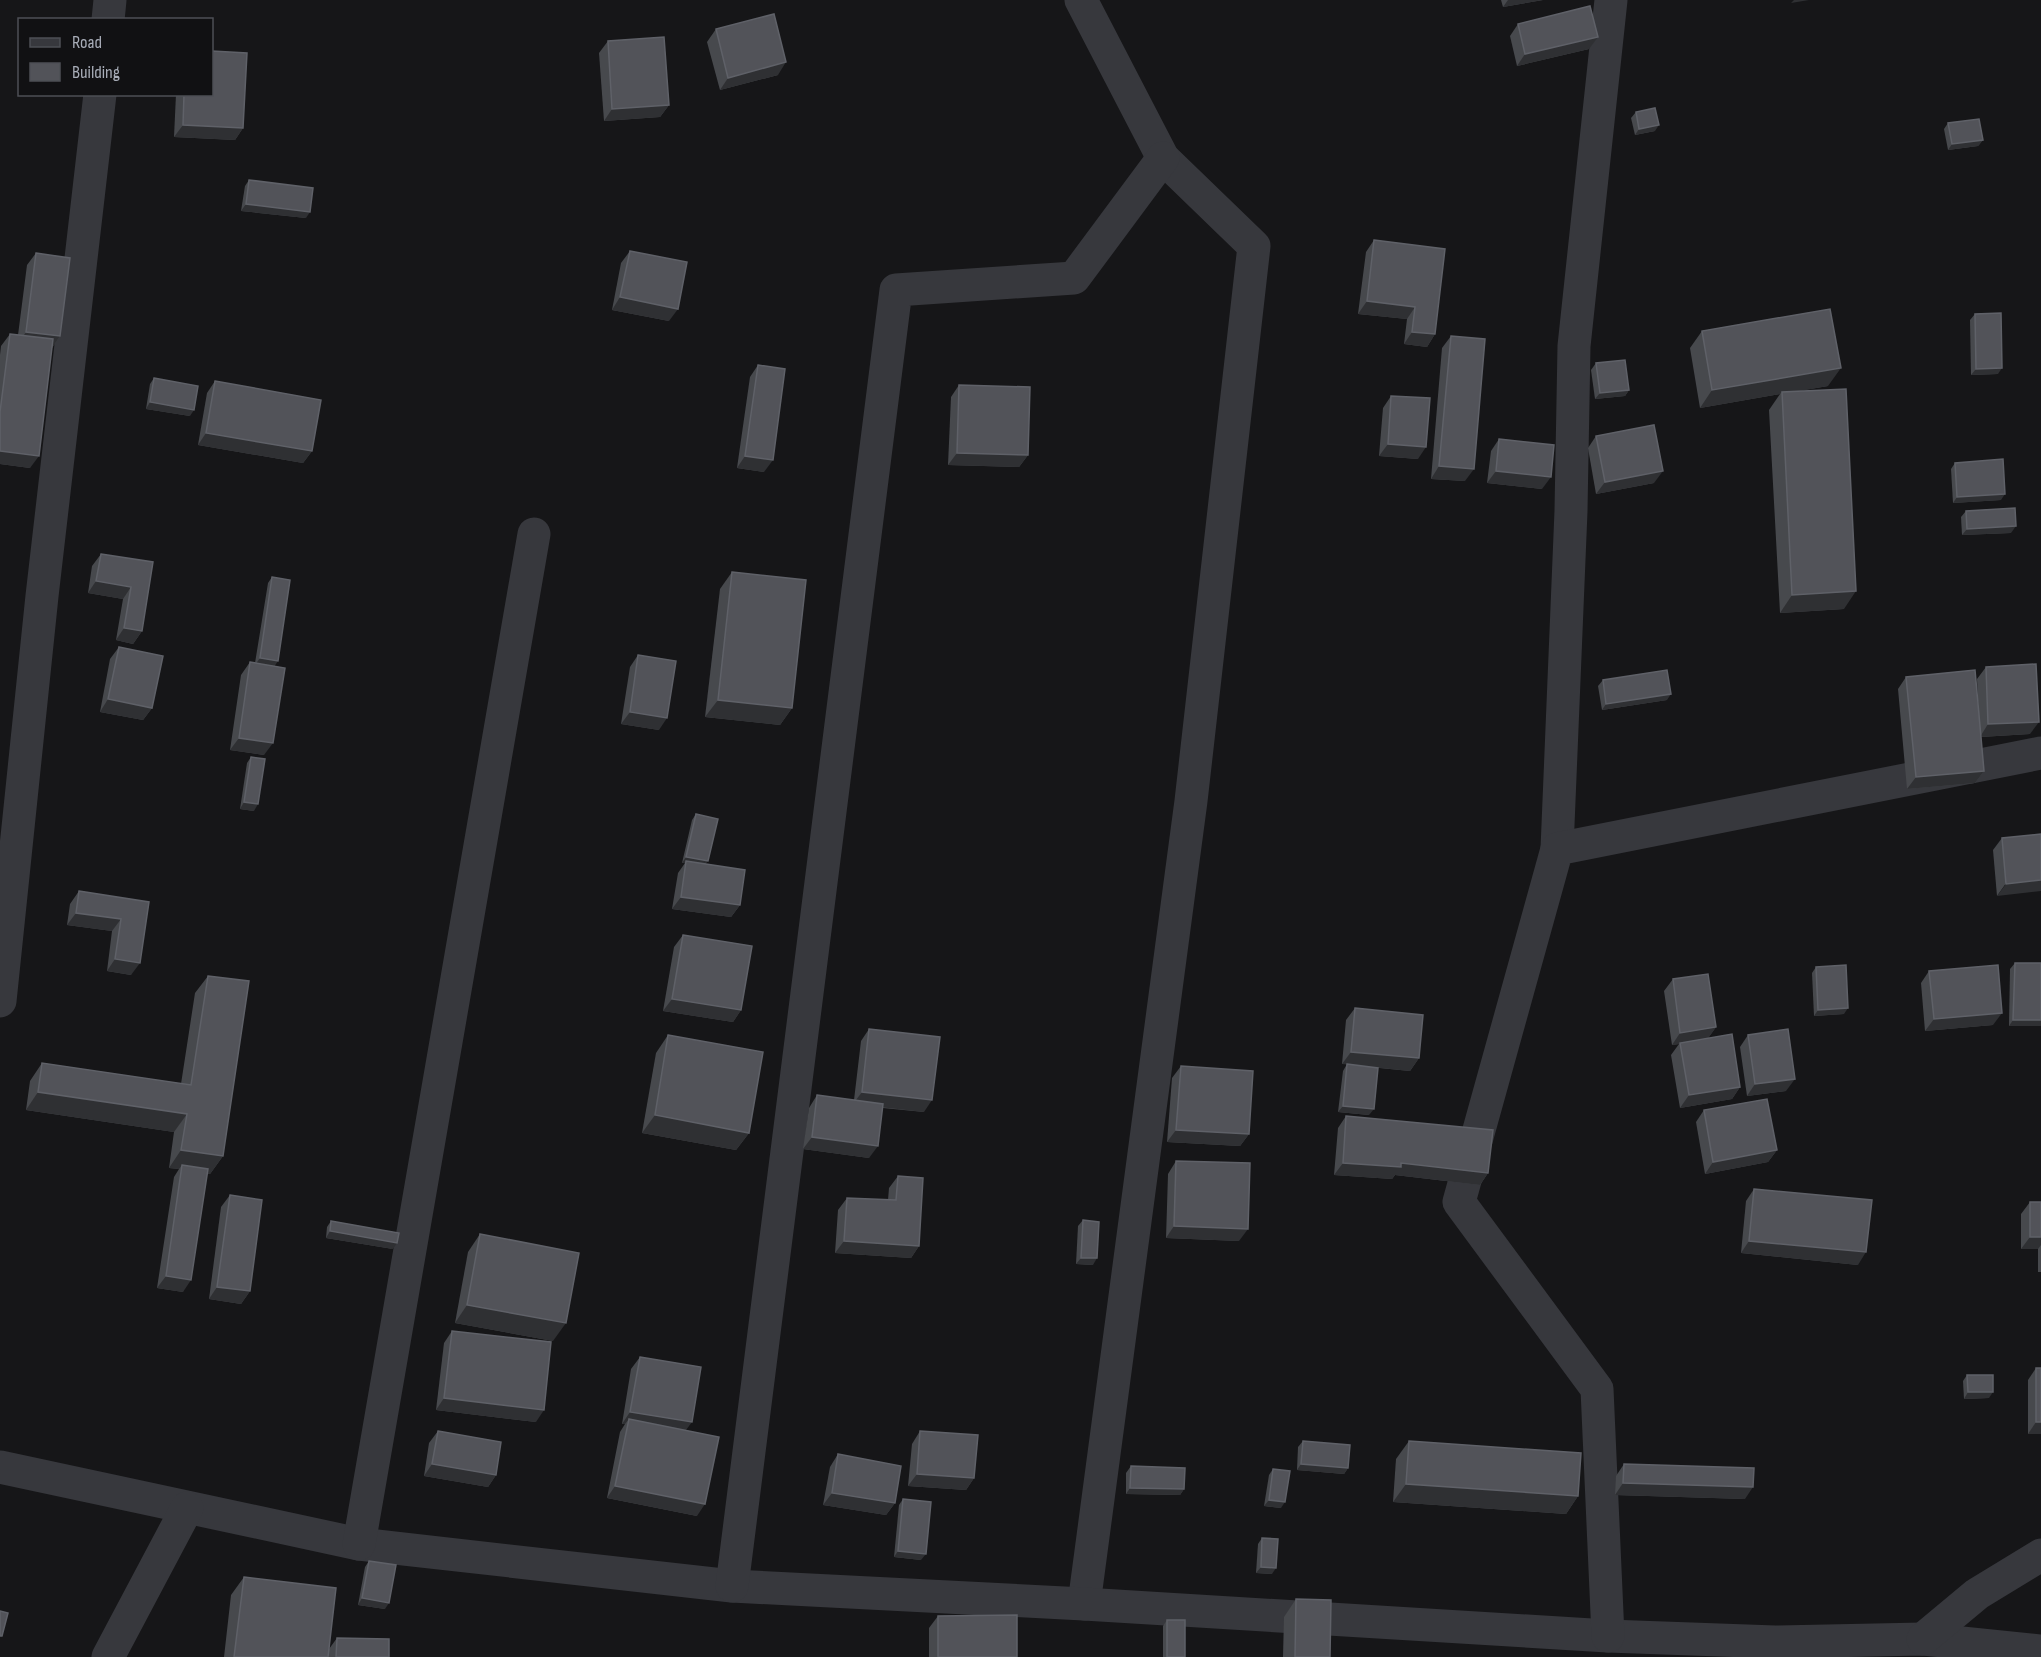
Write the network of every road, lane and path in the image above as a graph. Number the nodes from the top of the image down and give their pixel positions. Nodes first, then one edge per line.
1 (110, 0) edge
2 (1081, 0) edge
3 (1611, 0) edge
4 (108, 18) edge
5 (100, 96) edge
6 (1163, 158) junction
7 (534, 534) dead end
8 (2041, 753) edge
9 (1557, 849) junction
10 (0, 1001) edge
11 (0, 1467) edge
12 (186, 1508) junction
13 (359, 1545) junction
14 (2041, 1555) edge
15 (732, 1586) junction
16 (1084, 1604) junction
17 (1608, 1636) junction
18 (1923, 1639) junction
19 (2041, 1651) edge
20 (108, 1657) edge

1 - 4 street
2 - 6 street
3 - 9 street
5 - 10 street
6 - 15 street
6 - 16 street
7 - 13 street
8 - 9 street
9 - 17 street
11 - 12 street
12 - 13 street
12 - 20 street
13 - 15 street
14 - 18 street
15 - 16 street
16 - 17 street
17 - 18 street
18 - 19 street

